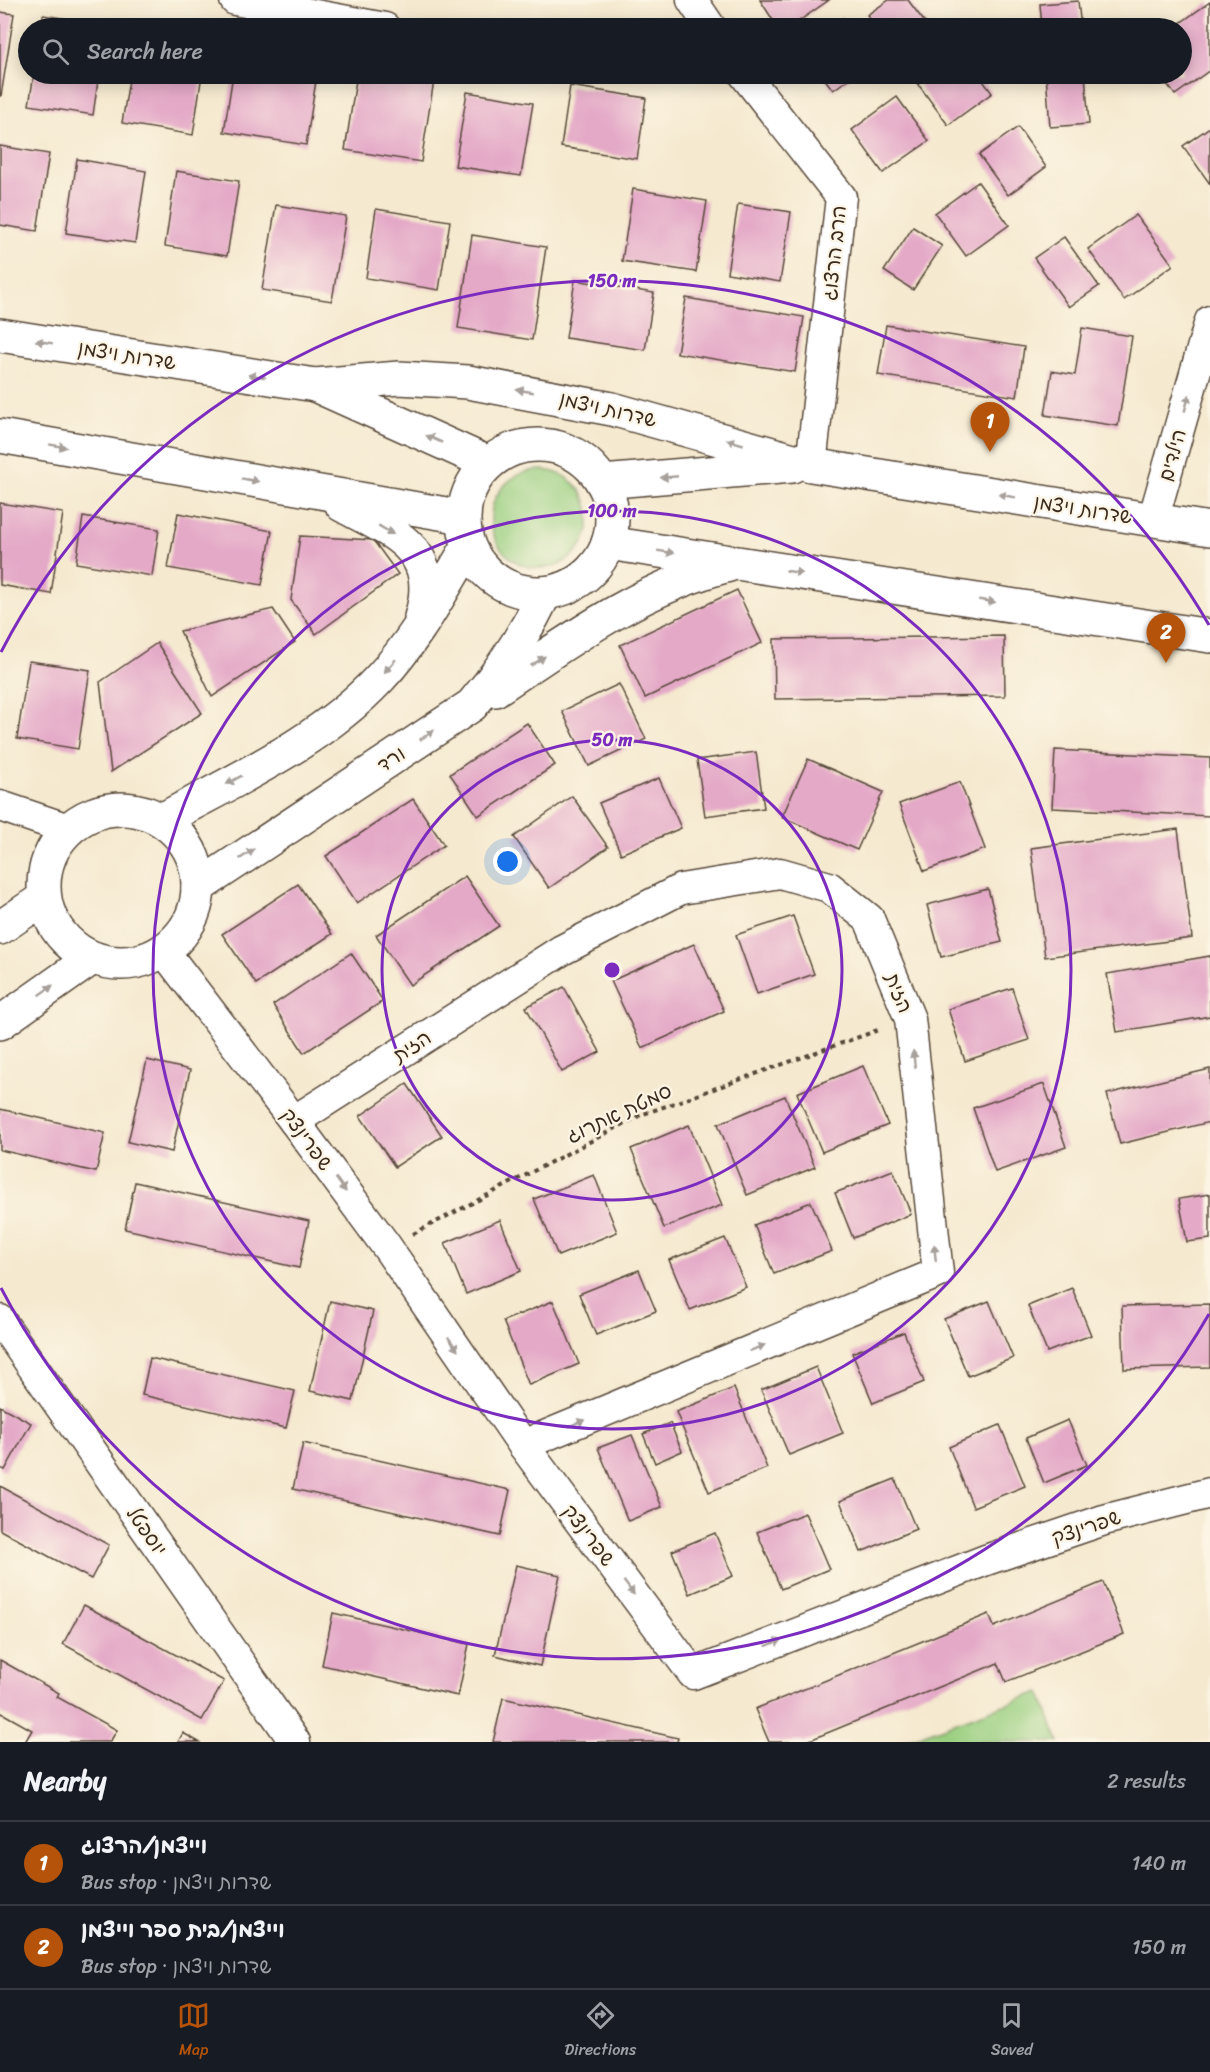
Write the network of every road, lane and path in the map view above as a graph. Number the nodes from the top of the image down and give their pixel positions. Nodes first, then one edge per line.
1 (235, 0) edge
2 (692, 0) edge
3 (331, 18) edge
4 (704, 18) edge
5 (752, 84) edge
6 (1210, 321) edge
7 (0, 335) edge
8 (315, 385) junction
9 (0, 436) edge
10 (488, 463) junction
11 (811, 465) junction
12 (602, 482) junction
13 (316, 492) junction
14 (1153, 520) junction
15 (1210, 529) edge
16 (466, 532) junction
17 (608, 543) junction
18 (736, 563) junction
19 (545, 593) junction
20 (416, 634) junction
21 (1210, 636) edge
22 (472, 705) junction
23 (0, 806) edge
24 (162, 820) junction
25 (68, 829) junction
26 (198, 887) junction
27 (44, 898) junction
28 (0, 928) edge
29 (164, 951) junction
30 (92, 958) junction
31 (910, 1019) junction
32 (0, 1023) edge
33 (294, 1121) junction
34 (387, 1247) junction
35 (0, 1320) edge
36 (523, 1445) junction
37 (1210, 1493) edge
38 (295, 1742) edge

1 - 3 street
2 - 4 street
5 - 11 street, הרב הרצוג
14 -> 6 street, הילדים
8 -> 7 street, שדרות ויצמן
10 -> 8 street
11 -> 8 street, שדרות ויצמן
9 -> 13 street
10 - 12 street
10 - 16 street
11 -> 12 street
14 -> 11 street, שדרות ויצמן
12 - 17 street
13 - 16 street
13 -> 20 street
14 - 15 street, שדרות ויצמן
16 - 19 street
16 - 20 street
17 -> 18 street
17 - 19 street
18 -> 21 street
22 -> 18 street
19 - 22 street, ורד
20 -> 24 street
26 -> 22 street, ורד
23 - 25 street
24 - 25 street
24 - 26 street
25 - 27 street
26 - 29 street
27 - 28 street
27 - 30 street
29 - 30 street
29 - 33 street, שפרינצק
32 -> 30 street
31 - 33 street, הזית
31 - 34 path, סמטת אתרוג
36 -> 31 street, הזית
33 -> 34 street, שפרינצק
34 -> 36 street, שפרינצק
35 - 38 street, יוספטל
36 -> 37 street, שפרינצק

